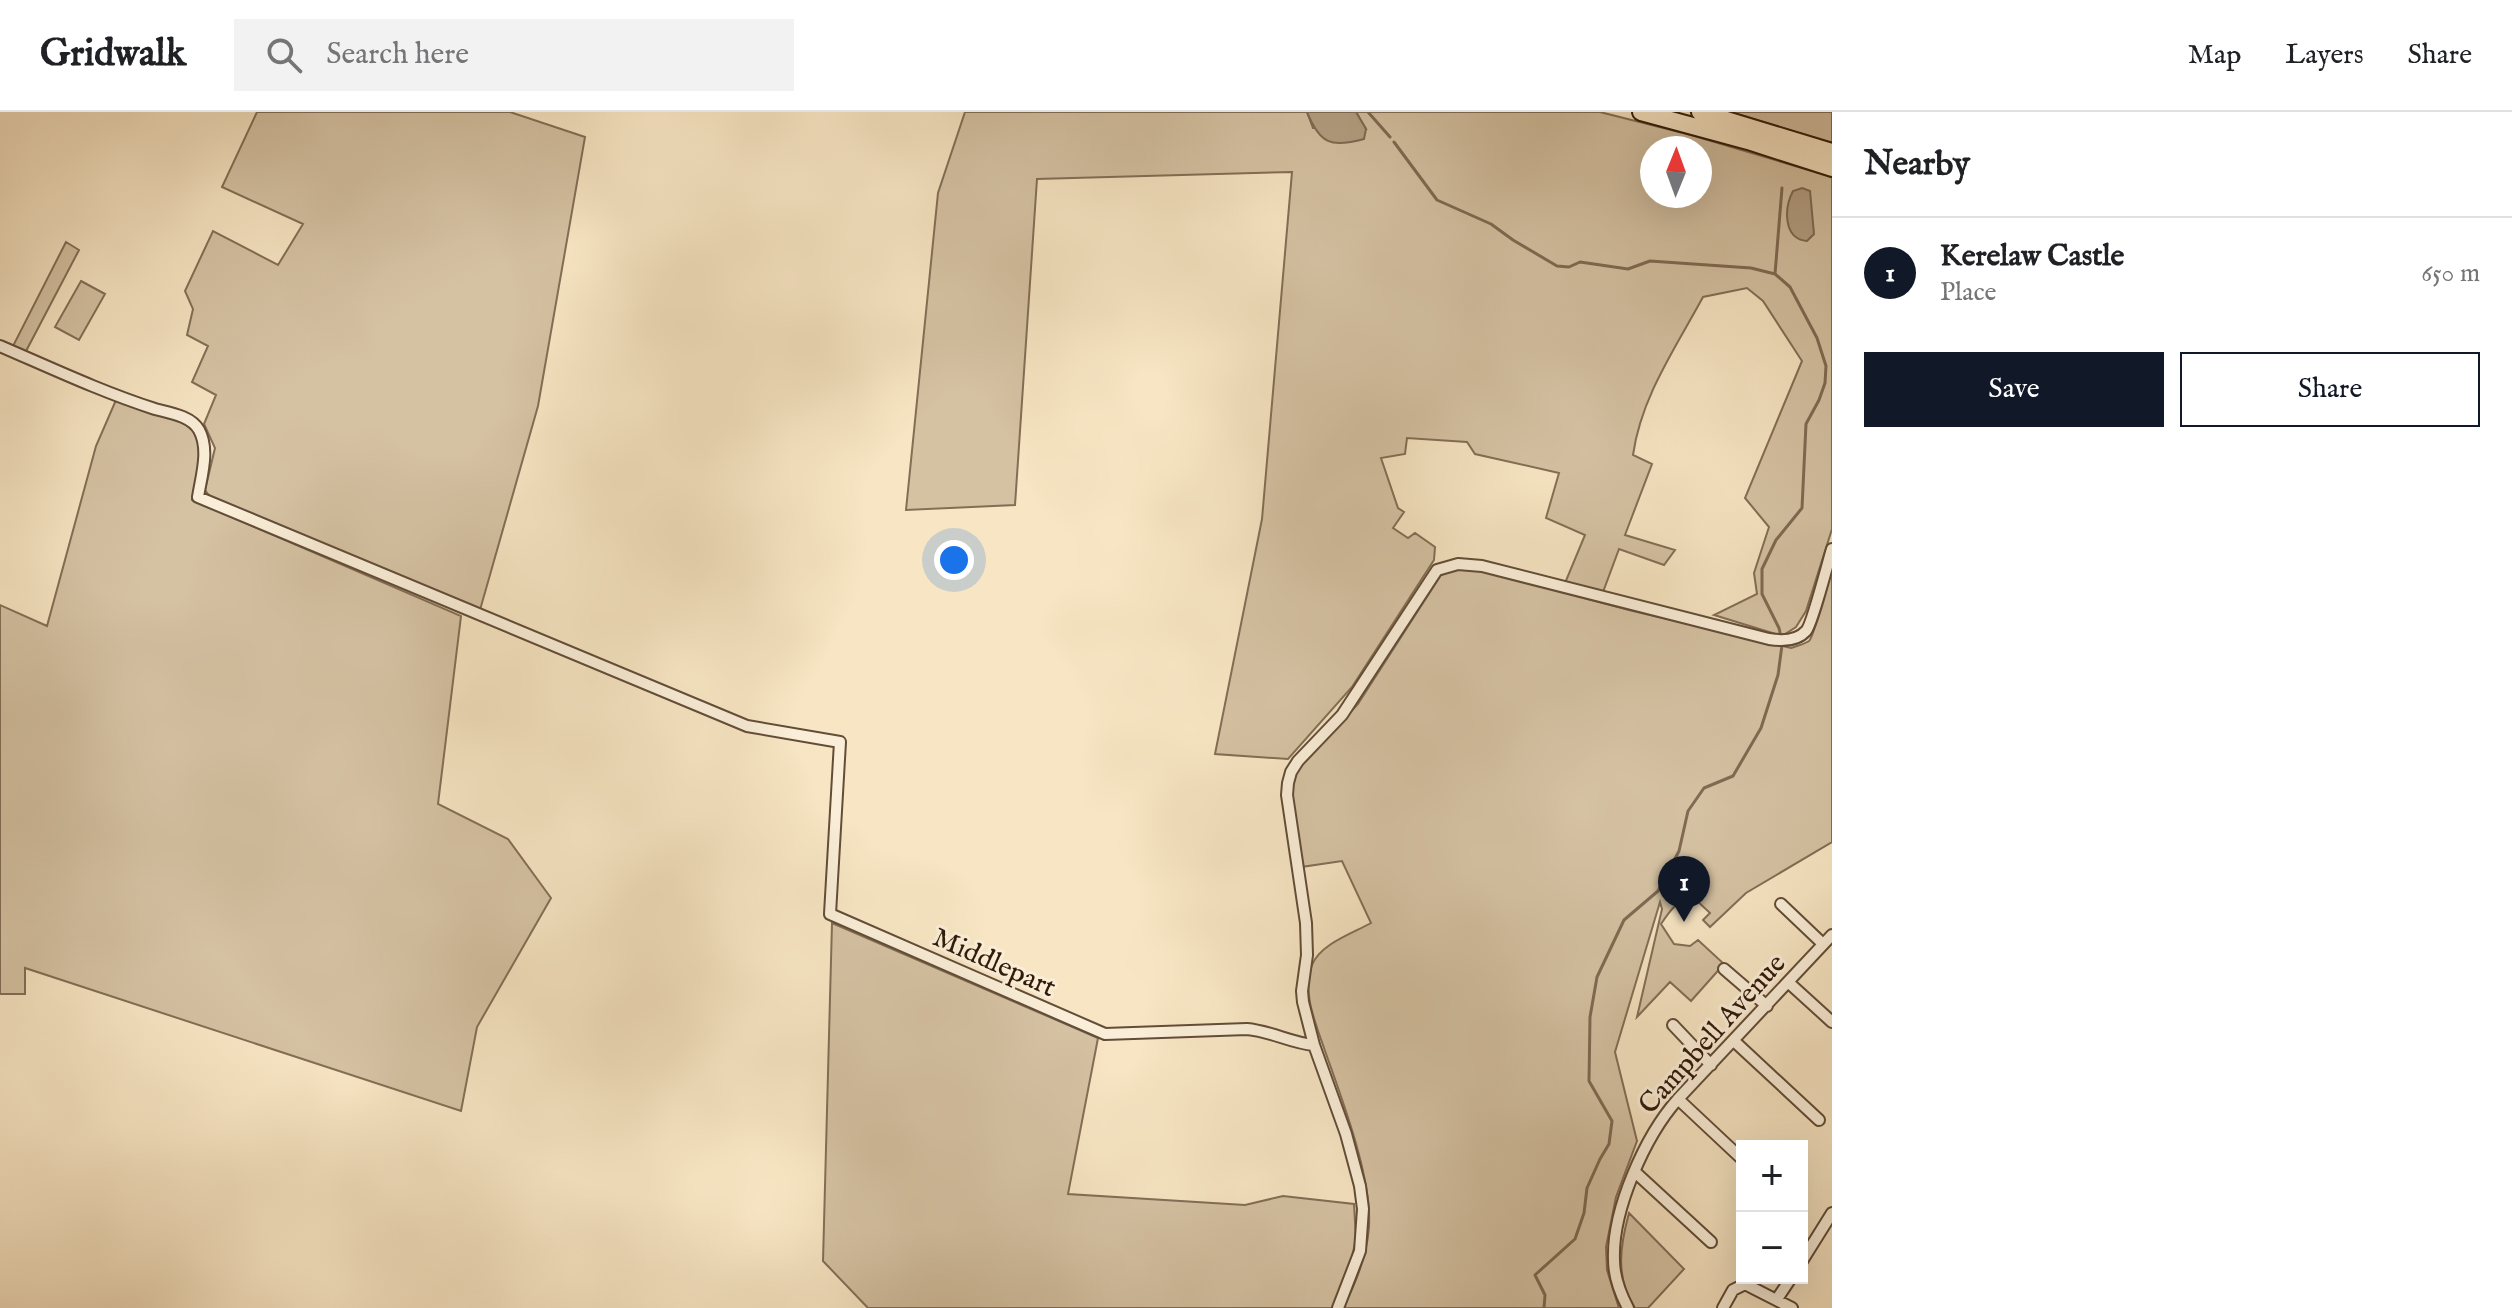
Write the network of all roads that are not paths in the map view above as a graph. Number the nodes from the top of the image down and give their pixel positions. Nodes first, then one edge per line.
1 (1641, 112) edge
2 (1700, 112) edge
3 (1832, 152) edge
4 (1832, 168) edge
5 (0, 346) edge
6 (1832, 549) edge
7 (1781, 904) dead end
8 (1832, 935) edge
9 (1823, 944) junction
10 (1724, 969) dead end
11 (1788, 982) junction
12 (1767, 1006) junction
13 (1832, 1022) edge
14 (1673, 1025) dead end
15 (1734, 1041) junction
16 (1314, 1045) junction
17 (1711, 1065) junction
18 (1678, 1099) junction
19 (1819, 1120) dead end
20 (1736, 1153) edge
21 (1635, 1172) junction
22 (1832, 1213) edge
23 (1711, 1242) dead end
24 (1808, 1251) edge
25 (1787, 1284) edge
26 (1777, 1299) junction
27 (1338, 1308) edge
28 (1628, 1308) edge
29 (1723, 1308) edge
30 (1792, 1308) edge

1 - 4 highway
2 - 3 highway
5 - 16 street, Middlepart
6 - 16 street
7 - 9 street
8 - 9 street, Campbell Avenue
9 - 11 street, Campbell Avenue
10 - 12 street
11 - 12 street, Campbell Avenue
11 - 13 street
12 - 15 street, Campbell Avenue
14 - 17 street
15 - 17 street, Campbell Avenue
15 - 19 street
16 - 27 street
17 - 18 street, Campbell Avenue
18 - 20 street
18 - 21 street, Campbell Avenue
21 - 23 street
21 - 28 street, Campbell Avenue
22 - 24 street
25 - 26 street
26 - 29 street
26 - 30 street

